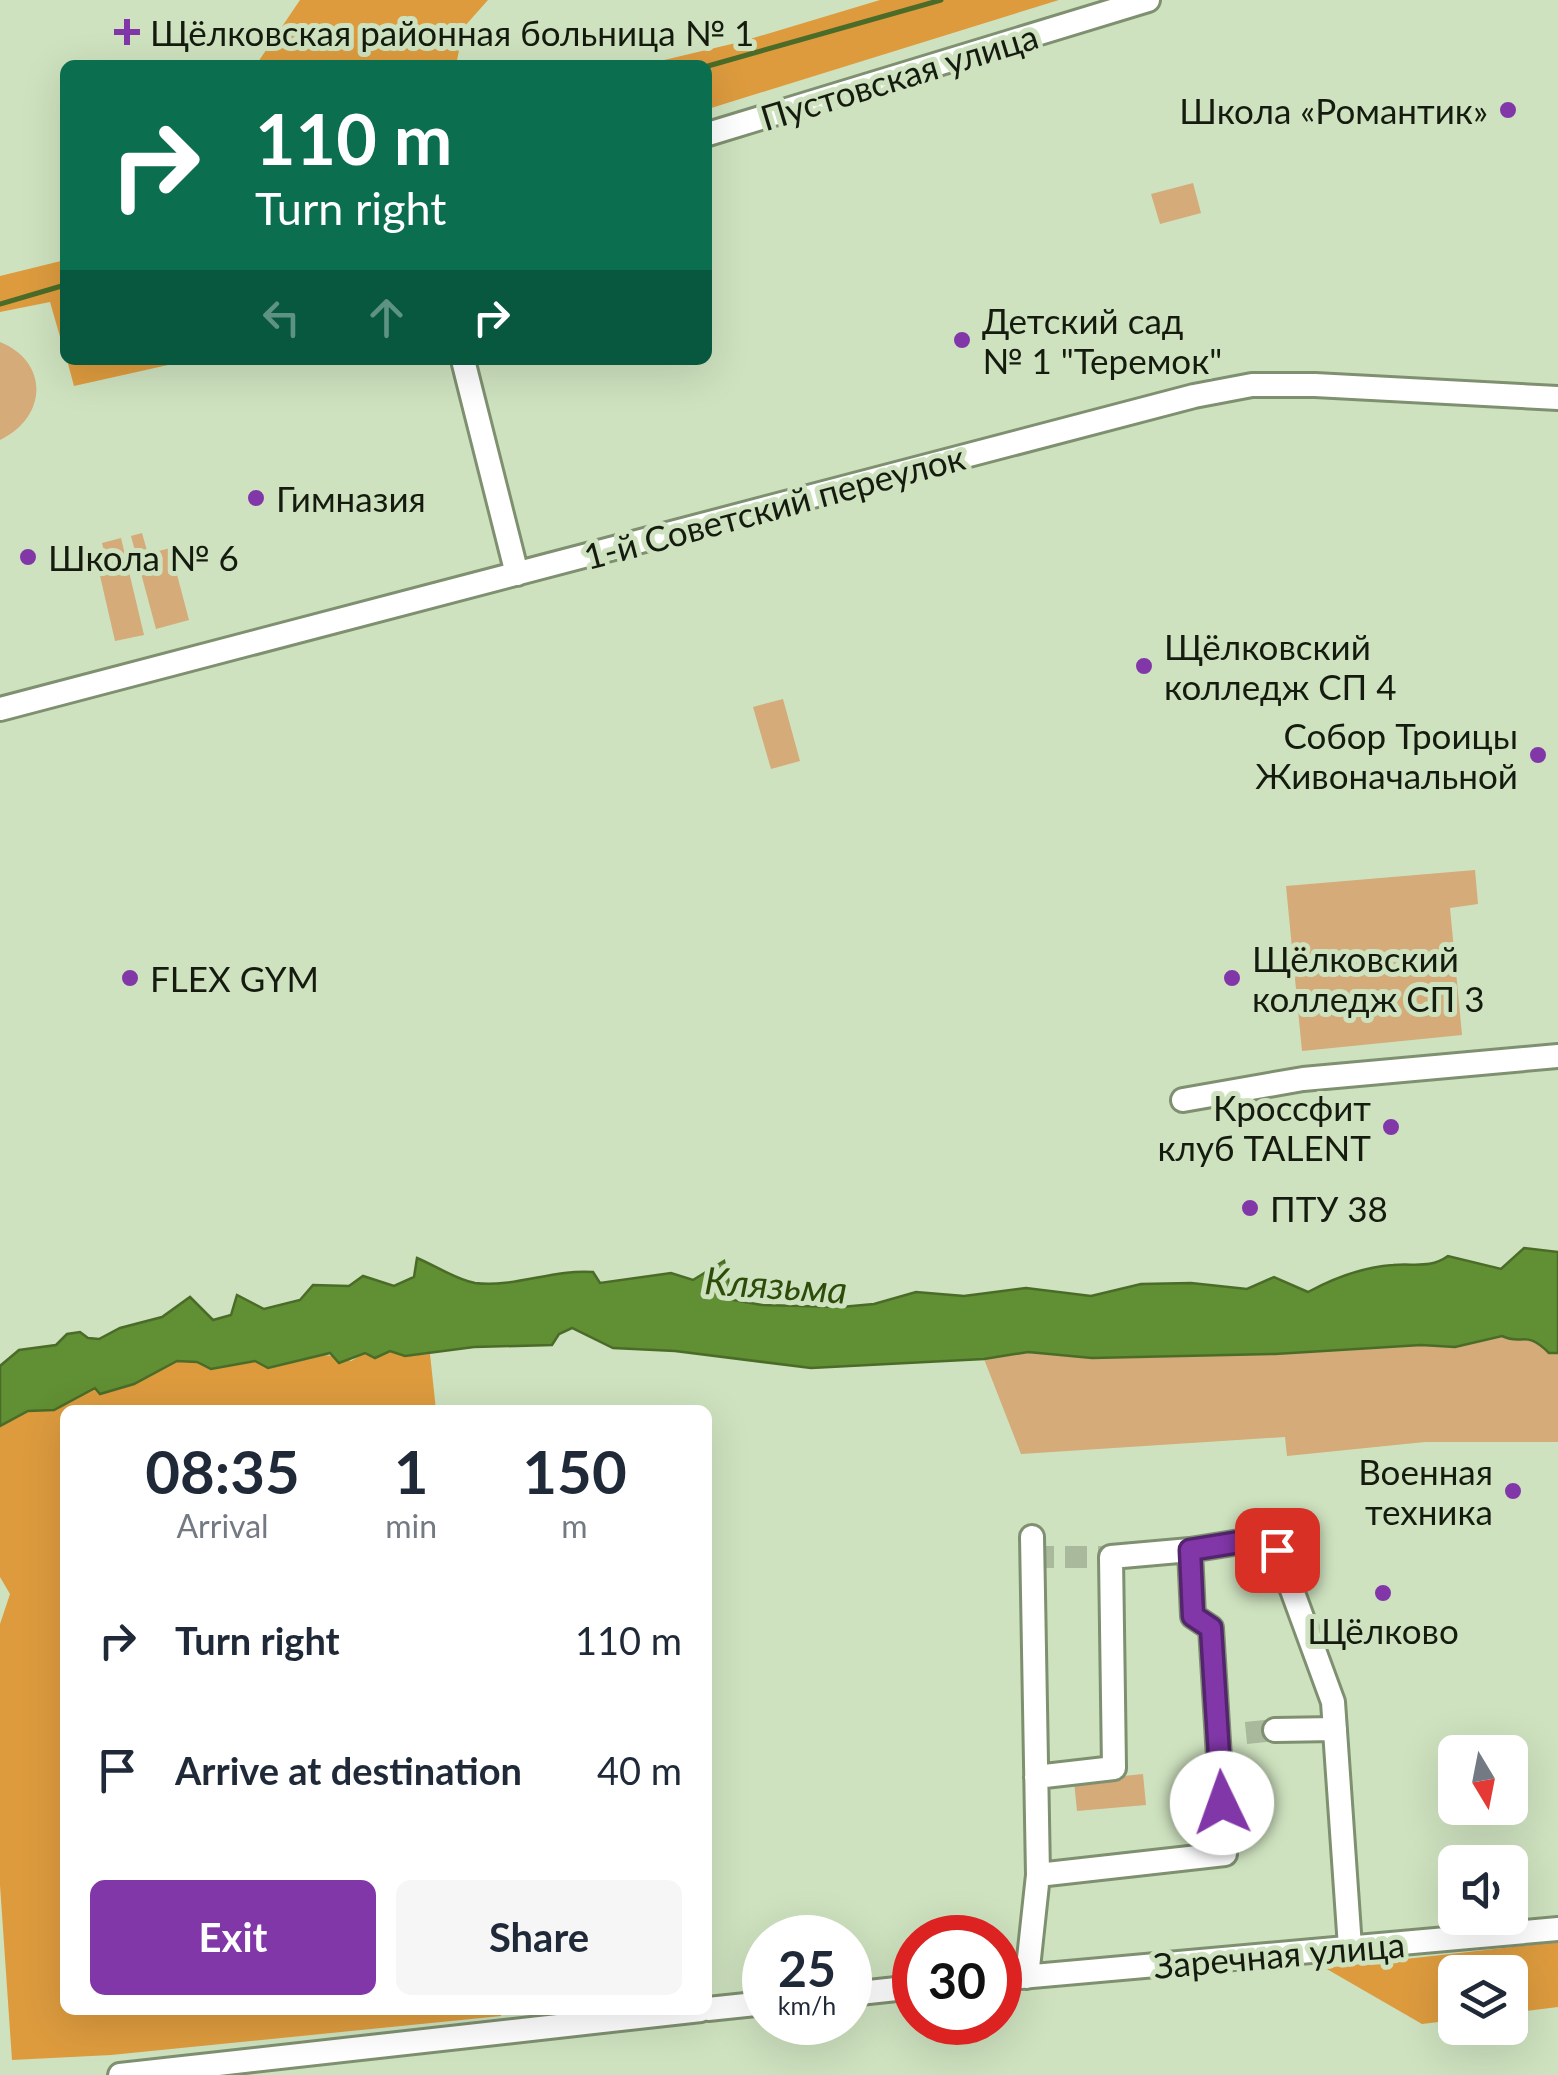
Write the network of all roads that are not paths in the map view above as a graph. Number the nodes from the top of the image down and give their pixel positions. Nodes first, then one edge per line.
1 (1148, 0) edge
2 (712, 133) edge
3 (463, 365) edge
4 (1558, 398) edge
5 (517, 574) junction
6 (0, 709) edge
7 (1558, 1056) edge
8 (1183, 1100) dead end
9 (1032, 1537) dead end
10 (1190, 1550) junction
11 (1335, 1729) junction
12 (1276, 1730) tunnel mouth
13 (1036, 1777) junction
14 (1038, 1875) junction
15 (1558, 1929) edge
16 (1350, 1947) junction
17 (1022, 1977) edge
18 (1027, 1977) junction
19 (742, 2006) edge
20 (712, 2009) edge
21 (659, 2015) edge
22 (120, 2075) edge

1 - 2 street, Пустовская улица
3 - 5 street
4 - 5 street, 1-й Советский переулок
5 - 6 street, 1-й Советский переулок
7 - 8 street
9 - 13 street
10 - 11 street
10 - 13 street
10 - 14 street
11 - 12 street
11 - 16 street
13 - 14 street
14 - 18 street
15 - 16 street, Заречная улица
16 - 18 street, Заречная улица
17 - 18 street, Заречная улица
19 - 20 street
21 - 22 street

